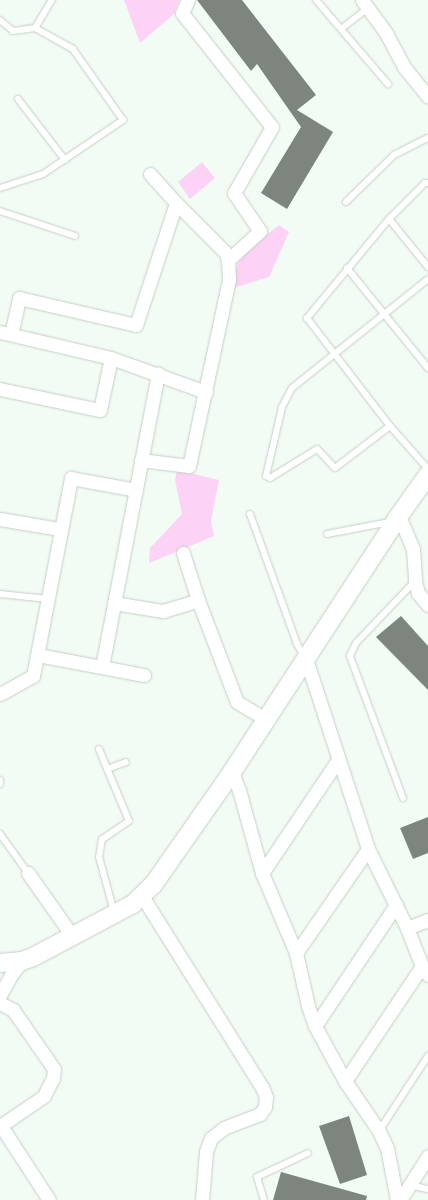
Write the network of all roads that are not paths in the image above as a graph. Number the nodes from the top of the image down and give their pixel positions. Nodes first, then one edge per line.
1 (52, 0) edge
2 (188, 0) edge
3 (316, 0) edge
4 (365, 4) edge
5 (0, 20) edge
6 (35, 28) junction
7 (341, 30) junction
8 (388, 84) dead end
9 (428, 97) edge
10 (18, 99) dead end
11 (428, 138) edge
12 (65, 160) junction
13 (150, 174) dead end
14 (428, 183) edge
15 (0, 188) edge
16 (346, 202) dead end
17 (176, 203) junction
18 (0, 211) edge
19 (389, 218) junction
20 (75, 236) dead end
21 (228, 260) junction
22 (428, 267) edge
23 (347, 268) junction
24 (428, 279) edge
25 (384, 314) junction
26 (5, 333) edge
27 (334, 354) junction
28 (111, 358) junction
29 (428, 368) edge
30 (158, 374) junction
31 (0, 389) edge
32 (206, 392) junction
33 (390, 426) junction
34 (141, 460) junction
35 (428, 469) edge
36 (428, 475) edge
37 (136, 490) junction
38 (250, 514) dead end
39 (397, 518) junction
40 (0, 520) edge
41 (60, 529) junction
42 (327, 534) dead end
43 (183, 553) dead end
44 (415, 581) junction
45 (0, 594) edge
46 (49, 599) junction
47 (198, 600) junction
48 (114, 603) junction
49 (428, 605) edge
50 (38, 655) junction
51 (306, 659) junction
52 (102, 667) junction
53 (144, 675) dead end
54 (0, 694) edge
55 (267, 720) junction
56 (99, 749) dead end
57 (338, 760) junction
58 (126, 762) dead end
59 (107, 768) junction
60 (232, 772) junction
61 (0, 780) edge
62 (0, 784) edge
63 (403, 798) dead end
64 (0, 834) edge
65 (368, 849) junction
66 (28, 873) joint
67 (262, 873) junction
68 (142, 896) junction
69 (396, 905) junction
70 (115, 915) junction
71 (428, 920) edge
72 (407, 928) junction
73 (73, 937) junction
74 (296, 953) junction
75 (22, 961) junction
76 (0, 963) edge
77 (425, 970) edge
78 (0, 995) edge
79 (0, 1003) edge
80 (315, 1026) junction
81 (428, 1056) edge
82 (345, 1081) junction
83 (0, 1126) edge
84 (379, 1131) junction
85 (308, 1153) dead end
86 (428, 1156) edge
87 (409, 1185) junction
88 (428, 1189) edge
89 (49, 1200) edge
90 (202, 1200) edge
91 (264, 1200) edge
92 (396, 1200) edge
93 (400, 1200) edge

1 - 6 lane
2 - 21 street
3 - 7 lane
4 - 7 lane
4 - 9 street
5 - 6 lane
6 - 12 lane
7 - 8 lane
10 - 12 lane
11 - 16 lane
12 - 15 lane
13 - 17 street
14 - 19 lane
17 - 21 street
17 - 26 street
18 - 20 lane
19 - 22 lane
19 - 23 lane
21 - 32 street
23 - 25 lane
23 - 27 lane
24 - 25 lane
25 - 27 lane
25 - 29 lane
26 - 28 street
27 - 33 lane
27 - 33 lane
28 - 30 street
28 - 31 street
30 - 32 street
30 - 34 street
32 - 34 street
33 - 35 lane
34 - 37 street
36 - 39 street
37 - 41 street
37 - 48 street
38 - 51 lane
39 - 42 lane
39 - 44 street
39 - 51 street
40 - 41 street
41 - 46 street
43 - 47 street
44 - 49 street
44 - 63 lane
45 - 46 lane
46 - 50 street
47 - 48 street
47 - 55 street
48 - 52 street
50 - 52 street
50 - 54 street
51 - 55 street
51 - 57 street
52 - 53 street
55 - 60 street
56 - 59 lane
57 - 65 street
57 - 67 street
58 - 59 lane
59 - 70 lane
60 - 67 street
60 - 68 street
61 - 62 lane
64 - 66 lane
65 - 69 street
65 - 74 street
66 - 73 street
67 - 74 street
68 - 70 street
68 - 90 street
69 - 72 street
69 - 80 street
70 - 73 street
71 - 72 street
72 - 77 street
73 - 75 street
74 - 80 street
75 - 76 street
75 - 78 street
77 - 82 street
79 - 83 street
80 - 82 street
81 - 84 lane
82 - 84 street
83 - 89 street
84 - 92 street
85 - 91 lane
86 - 87 street
87 - 88 lane
87 - 93 street

